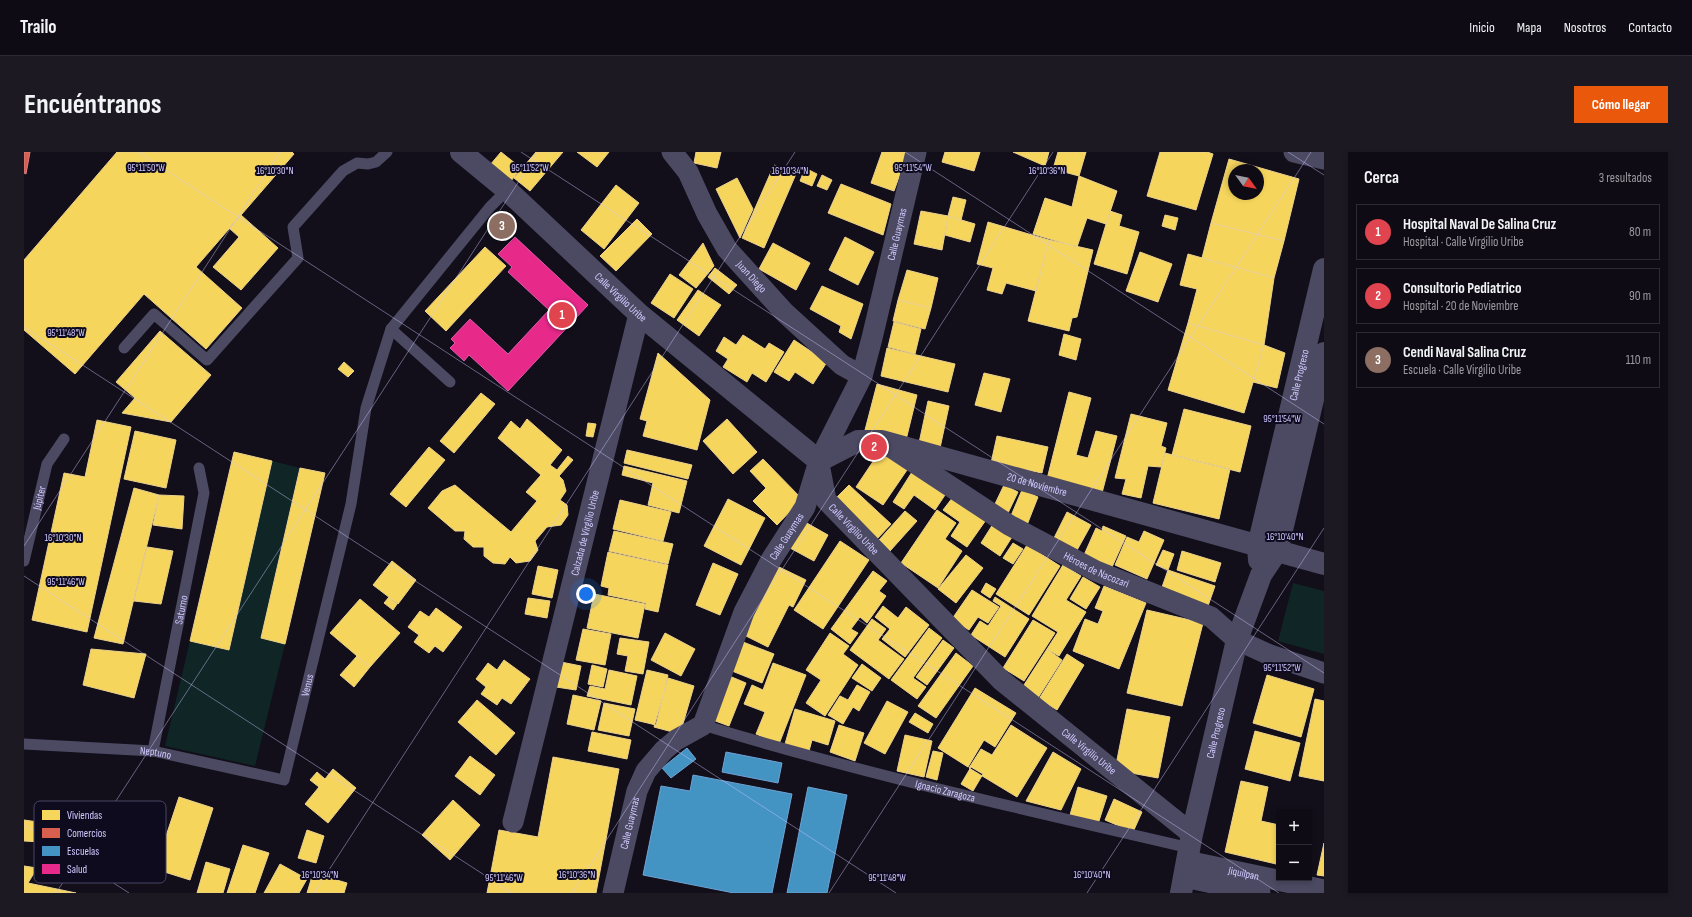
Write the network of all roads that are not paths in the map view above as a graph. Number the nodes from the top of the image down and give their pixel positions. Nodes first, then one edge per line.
1 (387, 152) edge
2 (461, 152) edge
3 (672, 152) edge
4 (916, 152) edge
5 (1294, 152) edge
6 (1324, 159) edge
7 (507, 190) junction
8 (1324, 269) edge
9 (638, 314) junction
10 (391, 329) junction
11 (124, 348) dead end
12 (1324, 353) edge
13 (862, 376) junction
14 (450, 382) dead end
15 (64, 439) dead end
16 (882, 441) junction
17 (819, 461) junction
18 (199, 468) dead end
19 (1268, 549) junction
20 (24, 561) edge
21 (1324, 564) edge
22 (1237, 640) junction
23 (1324, 673) edge
24 (703, 725) junction
25 (24, 744) edge
26 (153, 751) junction
27 (284, 780) joint
28 (513, 822) dead end
29 (1187, 862) edge
30 (1324, 890) edge
31 (613, 893) edge
32 (1260, 893) edge

1 - 11 lane
2 - 7 street, Calle Virgilio Uribe
3 - 13 street, Juan Diego
4 - 13 street, Calle Guaymas
5 - 6 street
7 - 9 street, Calle Virgilio Uribe
7 - 10 lane
8 - 19 street, Calle Progreso
9 - 17 street, Calle Virgilio Uribe
9 - 28 street, Calzada de Virgilio Uribe
10 - 14 lane
10 - 27 lane, Venus
12 - 19 street, Calle Progreso
13 - 17 street, Calle Guaymas
15 - 20 lane, Júpiter
16 - 17 street, 20 de Noviembre
16 - 19 street, 20 de Noviembre
16 - 22 street, Héroes de Nacozari
17 - 24 street, Calle Guaymas
17 - 29 street, Calle Virgilio Uribe
18 - 26 lane, Saturno
19 - 21 street, 20 de Noviembre
19 - 22 street, Calle Progreso
22 - 23 street, Héroes de Nacozari
22 - 29 street, Calle Progreso
24 - 29 lane, Ignacio Zaragoza
24 - 31 street, Calle Guaymas
25 - 26 lane, Neptuno
26 - 27 lane, Neptuno
29 - 30 street, Jiquilpan
29 - 32 street, Jiquilpan

